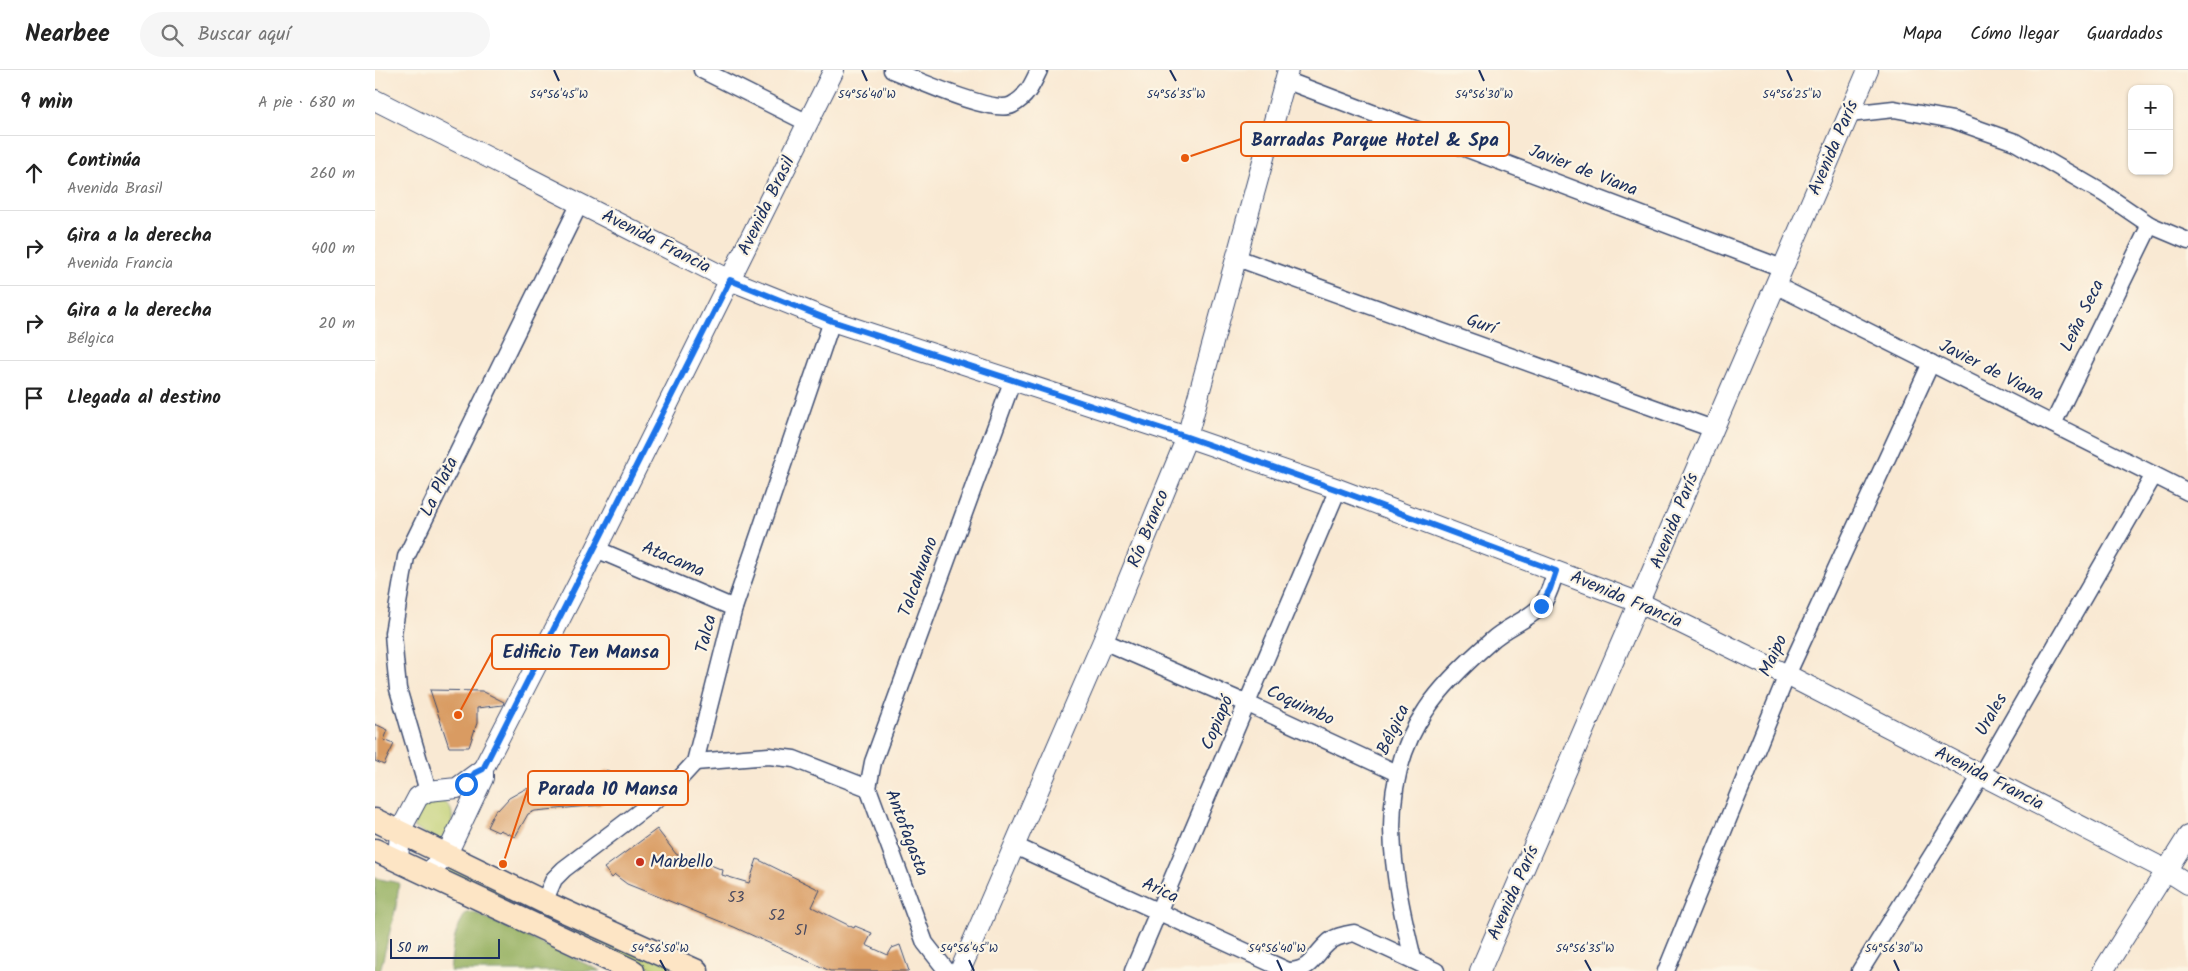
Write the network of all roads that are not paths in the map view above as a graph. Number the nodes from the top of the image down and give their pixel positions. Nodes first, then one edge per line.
1 (702, 70) edge
2 (834, 70) edge
3 (892, 70) edge
4 (1039, 70) edge
5 (1868, 70) edge
6 (1286, 75) edge
7 (375, 100) edge
8 (1849, 114) junction
9 (808, 123) junction
10 (580, 203) junction
11 (2150, 225) junction
12 (2188, 241) edge
13 (1237, 258) junction
14 (1779, 276) junction
15 (730, 280) junction
16 (832, 321) junction
17 (1931, 363) junction
18 (1013, 379) junction
19 (2053, 424) junction
20 (1713, 429) junction
21 (1187, 437) junction
22 (2154, 475) junction
23 (1338, 490) junction
24 (2188, 492) edge
25 (596, 549) junction
26 (1556, 571) junction
27 (1640, 603) junction
28 (734, 608) junction
29 (1103, 641) junction
30 (1787, 675) junction
31 (1248, 704) junction
32 (695, 762) junction
33 (483, 769) junction
34 (1397, 773) junction
35 (1981, 774) junction
36 (868, 788) junction
37 (437, 790) junction
38 (465, 815) junction
39 (375, 820) edge
40 (400, 832) junction
41 (2188, 836) edge
42 (1015, 846) junction
43 (375, 850) edge
44 (447, 856) junction
45 (398, 860) junction
46 (2166, 870) junction
47 (427, 874) junction
48 (2188, 884) edge
49 (543, 902) junction
50 (1159, 912) junction
51 (1413, 959) junction
52 (633, 971) edge
53 (697, 971) edge
54 (947, 971) edge
55 (960, 971) edge
56 (1133, 971) edge
57 (1289, 971) edge
58 (1436, 971) edge
59 (1480, 971) edge
60 (1666, 971) edge
61 (1860, 971) edge
62 (2103, 971) edge

1 - 9 street
2 - 9 street, Avenida Brasil
3 - 4 street
5 - 8 street, Avenida París
6 - 13 street, Río Branco
6 - 14 street, Javier de Viana
7 - 10 street, Avenida Francia
8 - 11 street
8 - 14 street, Avenida París
9 - 15 street, Avenida Brasil
10 - 15 street, Avenida Francia
10 - 37 street, La Plata
11 - 12 street
11 - 19 street, Leña Seca
13 - 20 street, Gurí
13 - 21 street, Río Branco
14 - 17 street, Javier de Viana
14 - 20 street, Avenida París
15 - 16 street, Avenida Francia
15 - 25 street, Avenida Brasil
16 - 18 street, Avenida Francia
16 - 28 street, Talca
17 - 19 street, Javier de Viana
17 - 30 street, Maipo
18 - 21 street, Avenida Francia
18 - 36 street, Talcahuano
19 - 22 street, Javier de Viana
20 - 27 street, Avenida París
21 - 23 street, Avenida Francia
21 - 29 street, Río Branco
22 - 24 street, Javier de Viana
22 - 35 street, Urales
23 - 26 street, Avenida Francia
23 - 31 street, Copiapó
25 - 28 street, Atacama
25 - 33 street, Avenida Brasil
26 - 27 street, Avenida Francia
26 - 34 street, Bélgica
27 - 30 street, Avenida Francia
27 - 59 street, Avenida París
28 - 32 street, Talca
29 - 31 street, Coquimbo
29 - 42 street, Río Branco
30 - 35 street, Avenida Francia
30 - 60 street, Maipo
31 - 34 street, Coquimbo
31 - 50 street, Copiapó
32 - 36 street, Antofagasta
32 - 49 street, Talca
33 - 37 street
33 - 38 street, Avenida Brasil
34 - 51 street, Bélgica
35 - 46 street, Avenida Francia
35 - 61 street, Urales
36 - 54 street, Antofagasta
37 - 38 street
37 - 40 street
38 - 44 street, Avenida Brasil
39 - 40 main road
40 - 44 main road
40 - 45 street
41 - 46 street
42 - 50 street, Arica
42 - 55 street, Río Branco
43 - 45 main road
44 - 47 street, Avenida Brasil
44 - 49 main road
45 - 47 main road
46 - 48 street, Avenida Francia
46 - 62 street
47 - 52 main road
49 - 53 main road
50 - 56 street, Copiapó
50 - 57 street, Arica
51 - 57 street, Arica
51 - 58 street, Arica

